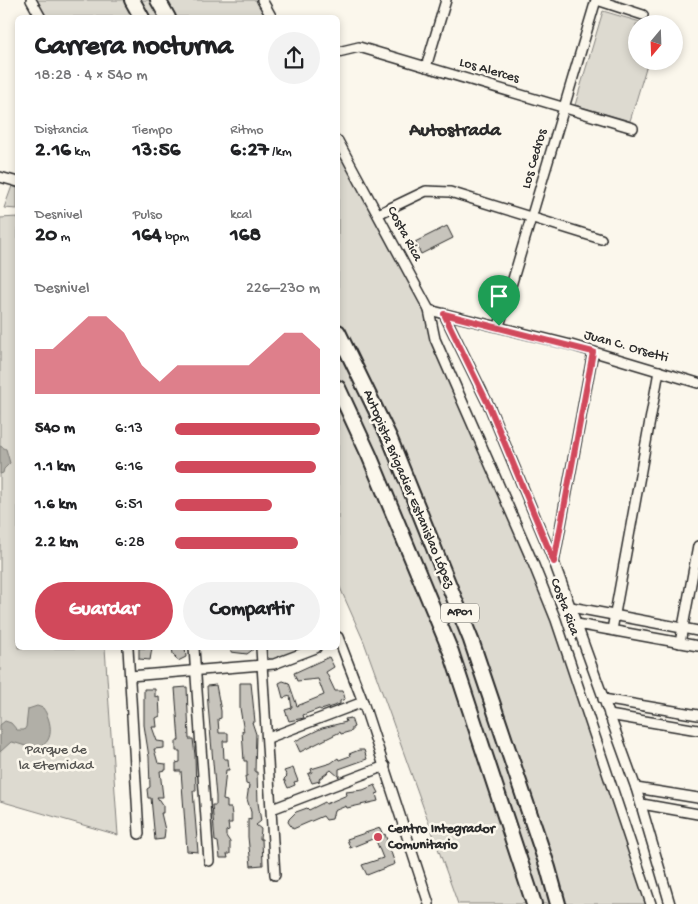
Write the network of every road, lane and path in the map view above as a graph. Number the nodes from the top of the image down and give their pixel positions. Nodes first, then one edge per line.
1 (31, 0) edge
2 (132, 0) edge
3 (158, 0) edge
4 (262, 0) edge
5 (446, 0) edge
6 (597, 0) edge
7 (39, 15) edge
8 (140, 15) edge
9 (166, 15) edge
10 (270, 15) edge
11 (643, 15) dead end
12 (340, 52) edge
13 (426, 67) junction
14 (564, 107) junction
15 (633, 128) dead end
16 (340, 145) edge
17 (0, 177) edge
18 (15, 181) edge
19 (378, 214) junction
20 (533, 218) junction
21 (601, 239) dead end
22 (429, 310) junction
23 (444, 314) junction
24 (499, 326) junction
25 (340, 336) edge
26 (593, 352) junction
27 (659, 371) junction
28 (698, 383) edge
29 (340, 392) edge
30 (698, 546) edge
31 (554, 562) junction
32 (571, 608) junction
33 (615, 616) junction
34 (577, 624) junction
35 (683, 629) junction
36 (612, 630) junction
37 (698, 631) edge
38 (680, 642) junction
39 (340, 643) edge
40 (698, 646) edge
41 (128, 650) edge
42 (194, 650) edge
43 (262, 650) edge
44 (311, 650) edge
45 (263, 666) junction
46 (196, 672) junction
47 (130, 676) junction
48 (603, 699) junction
49 (363, 702) junction
50 (609, 714) junction
51 (698, 715) edge
52 (698, 730) edge
53 (268, 738) junction
54 (385, 766) junction
55 (636, 788) junction
56 (698, 798) edge
57 (642, 804) junction
58 (272, 809) junction
59 (698, 814) edge
60 (139, 834) dead end
61 (209, 861) dead end
62 (276, 875) dead end
63 (429, 904) edge
64 (534, 904) edge
65 (558, 904) edge
66 (651, 904) edge
67 (670, 904) edge

1 - 7 street
2 - 8 highway
3 - 9 highway
4 - 10 street
5 - 13 street
6 - 11 street
6 - 14 street, Los Cedros
12 - 13 street, Los Alerces
13 - 14 street, Los Alerces
14 - 15 street, Los Alerces
14 - 20 street, Los Cedros
16 - 19 street, Costa Rica
17 - 18 street
19 - 20 street
19 - 22 street, Costa Rica
20 - 21 street
20 - 24 street, Los Cedros
22 - 23 street, Juan C. Orsetti
22 - 66 street, Costa Rica
23 - 24 street, Juan C. Orsetti
23 - 31 street, Costa Rica
24 - 26 street, Juan C. Orsetti
25 - 65 highway, Autopista Brigadier Estanislao López / AP01
26 - 27 street, Juan C. Orsetti
26 - 31 street
27 - 28 street, Juan C. Orsetti
27 - 33 street
29 - 64 highway, Autopista Brigadier Estanislao López / AP01
30 - 35 street
31 - 32 street, Costa Rica
32 - 33 street
32 - 34 street, Costa Rica
33 - 35 street
33 - 36 street
34 - 36 street
34 - 48 street, Costa Rica
35 - 37 street
35 - 38 street
36 - 38 street
38 - 40 street
39 - 49 street
41 - 47 street
42 - 46 street
43 - 45 street
44 - 45 street
45 - 46 street
45 - 53 street
46 - 47 street
46 - 61 street
47 - 60 street
48 - 50 street, Costa Rica
48 - 51 street
49 - 53 street
49 - 54 street
50 - 52 street
50 - 55 street, Costa Rica
53 - 58 street
54 - 58 street
54 - 63 street
55 - 56 street
55 - 57 street, Costa Rica
57 - 59 street
57 - 67 street, Costa Rica
58 - 62 street

